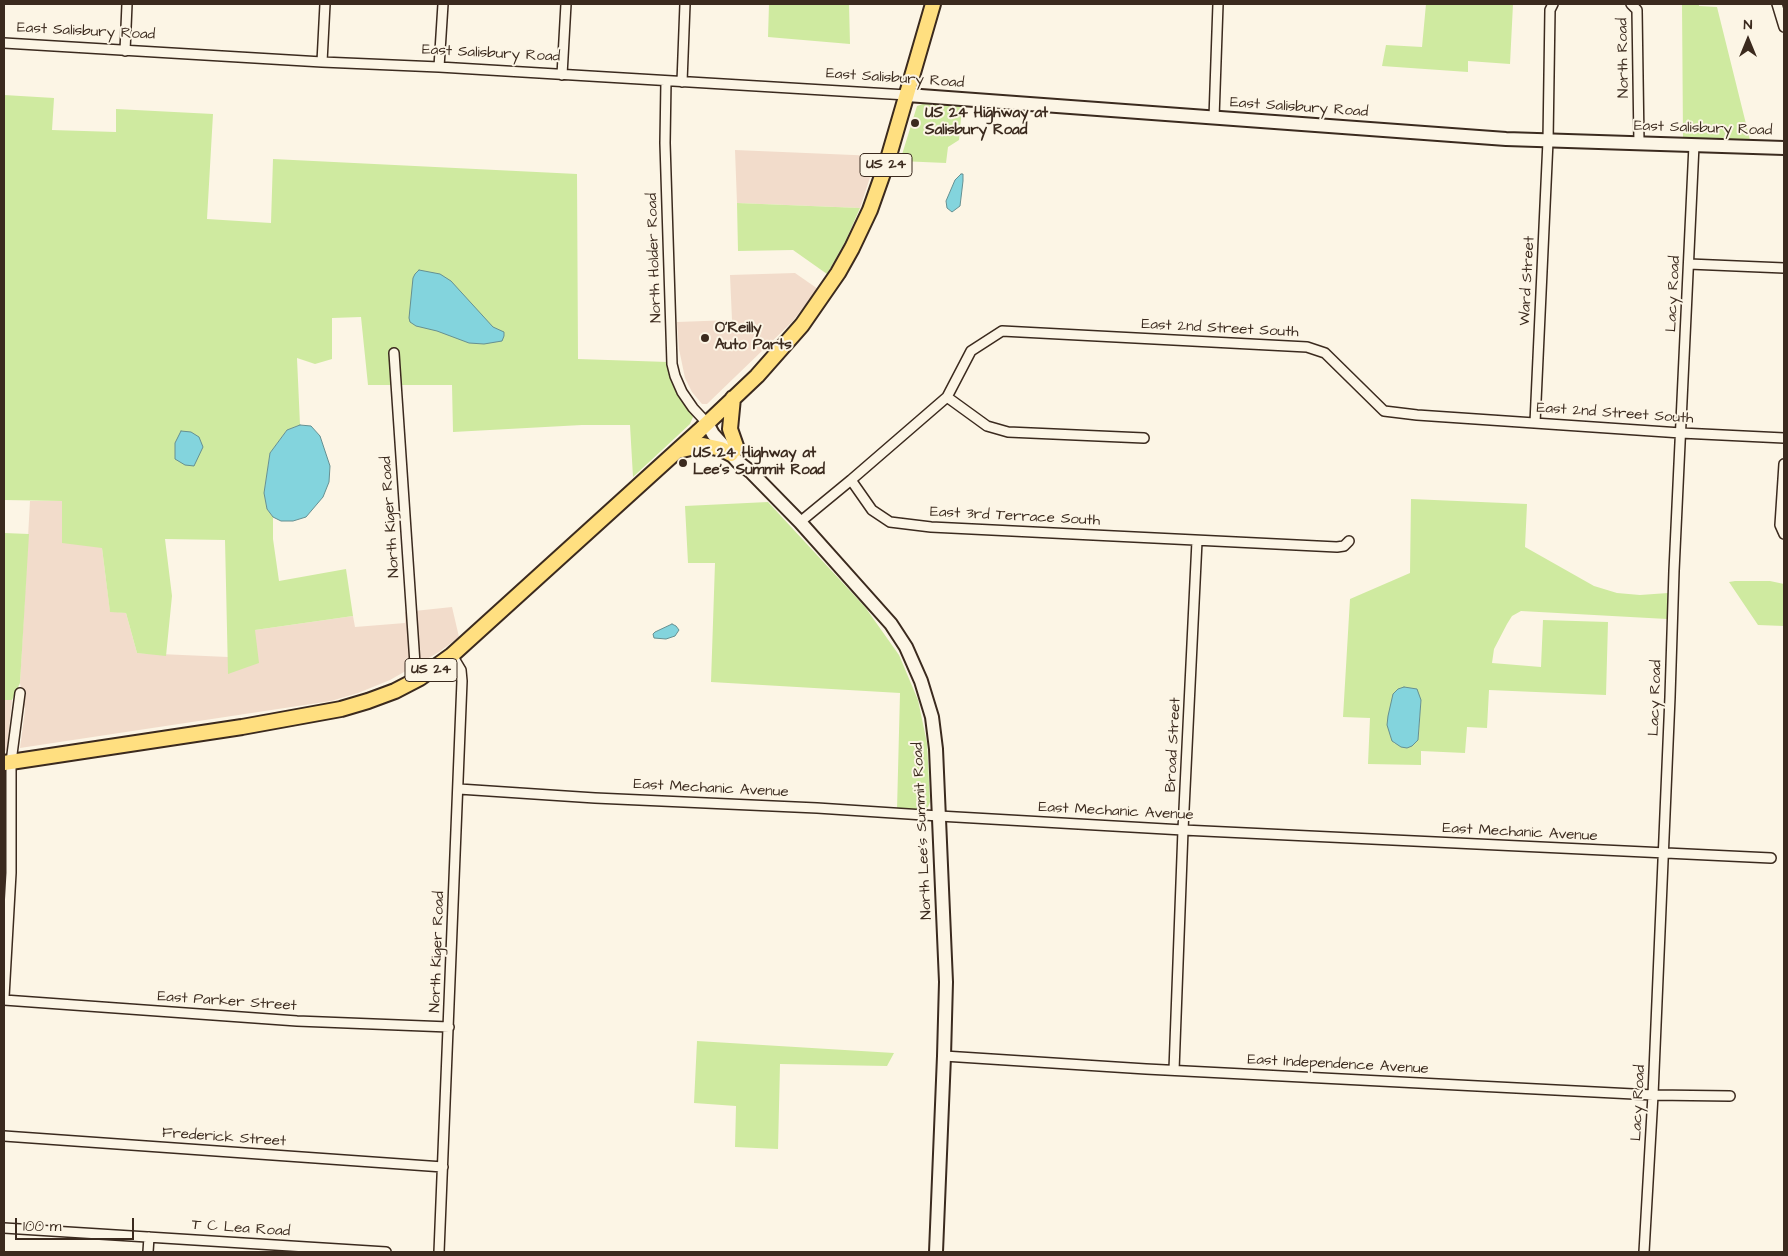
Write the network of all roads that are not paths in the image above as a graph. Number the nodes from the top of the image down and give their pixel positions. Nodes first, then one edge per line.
1 (127, 4) edge
2 (325, 4) edge
3 (443, 4) edge
4 (566, 4) edge
5 (684, 4) edge
6 (933, 4) edge
7 (1218, 4) edge
8 (1552, 4) edge
9 (1631, 4) edge
10 (1777, 4) edge
11 (1784, 27) edge
12 (4, 43) edge
13 (125, 51) junction
14 (322, 62) junction
15 (439, 67) junction
16 (562, 74) junction
17 (666, 81) junction
18 (682, 82) junction
19 (908, 95) junction
20 (1214, 118) junction
21 (1548, 140) junction
22 (1639, 144) junction
23 (1694, 145) junction
24 (1784, 148) edge
25 (1689, 264) junction
26 (1784, 268) edge
27 (394, 353) dead end
28 (947, 397) junction
29 (733, 398) junction
30 (707, 423) junction
31 (1535, 423) junction
32 (1681, 433) junction
33 (1144, 438) dead end
34 (1784, 438) edge
35 (675, 452) junction
36 (734, 452) junction
37 (1784, 464) edge
38 (851, 480) junction
39 (800, 522) junction
40 (1784, 534) edge
41 (1197, 541) junction
42 (1350, 541) dead end
43 (452, 656) junction
44 (425, 674) junction
45 (20, 693) dead end
46 (8, 763) edge
47 (459, 789) junction
48 (939, 816) junction
49 (1183, 830) junction
50 (1664, 854) junction
51 (1771, 858) dead end
52 (7, 873) edge
53 (4, 998) edge
54 (449, 1027) junction
55 (944, 1056) junction
56 (1174, 1070) junction
57 (1653, 1095) junction
58 (1730, 1096) dead end
59 (4, 1136) edge
60 (443, 1167) junction
61 (4, 1228) edge
62 (148, 1237) junction
63 (148, 1252) edge
64 (386, 1252) edge
65 (439, 1252) edge
66 (936, 1252) edge
67 (1644, 1252) edge

1 - 13 street
2 - 14 street
3 - 15 street
4 - 16 street
5 - 18 street
6 - 19 main road, US 24
7 - 20 street
8 - 21 street
9 - 22 street, North Road
10 - 11 street
12 - 13 street, East Salisbury Road
13 - 14 street, East Salisbury Road
14 - 15 street, East Salisbury Road
15 - 16 street, East Salisbury Road
16 - 17 street, East Salisbury Road
17 - 18 street, East Salisbury Road
17 - 30 street, North Holder Road
18 - 19 street, East Salisbury Road
19 - 20 main road, East Salisbury Road
19 - 29 main road, US 24
20 - 21 main road, East Salisbury Road
21 - 22 main road, East Salisbury Road
21 - 31 street, Ward Street
22 - 23 main road, East Salisbury Road
23 - 24 main road, East Salisbury Road
23 - 25 street, Lacy Road
25 - 26 street
25 - 32 street, Lacy Road
27 - 44 street, North Kiger Road
28 - 31 street, East 2nd Street South
28 - 33 street
28 - 38 street, East 2nd Street South
29 - 30 main road, US 24
29 - 36 main road
30 - 35 main road, US 24
30 - 36 main road, North Lee's Summit Road
31 - 32 street, East 2nd Street South
32 - 34 street, East 2nd Street South
32 - 50 street, Lacy Road
35 - 36 main road
35 - 43 main road, US 24
36 - 39 main road, North Lee's Summit Road
37 - 40 street
38 - 39 street, East 2nd Street South
38 - 41 street, East 3rd Terrace South
39 - 48 main road, North Lee's Summit Road
41 - 42 street, East 3rd Terrace South
41 - 49 street, Broad Street
43 - 44 main road, US 24
43 - 47 street, North Kiger Road
44 - 46 main road, US 24
45 - 46 street
46 - 52 street
47 - 48 street, East Mechanic Avenue
47 - 54 street, North Kiger Road
48 - 49 street, East Mechanic Avenue
48 - 55 main road, North Lee's Summit Road
49 - 50 street, East Mechanic Avenue
49 - 56 street, Broad Street
50 - 51 street, East Mechanic Avenue
50 - 57 street, Lacy Road
52 - 53 street
53 - 54 street, East Parker Street
54 - 60 street, North Kiger Road
55 - 56 street, East Independence Avenue
55 - 66 main road, North Lee's Summit Road
56 - 57 street, East Independence Avenue
57 - 58 street, East Independence Avenue
57 - 67 street, Lacy Road
59 - 60 street, Frederick Street
60 - 65 street, North Kiger Road
61 - 62 street, T C Lea Road
62 - 63 street
62 - 64 street, T C Lea Road

